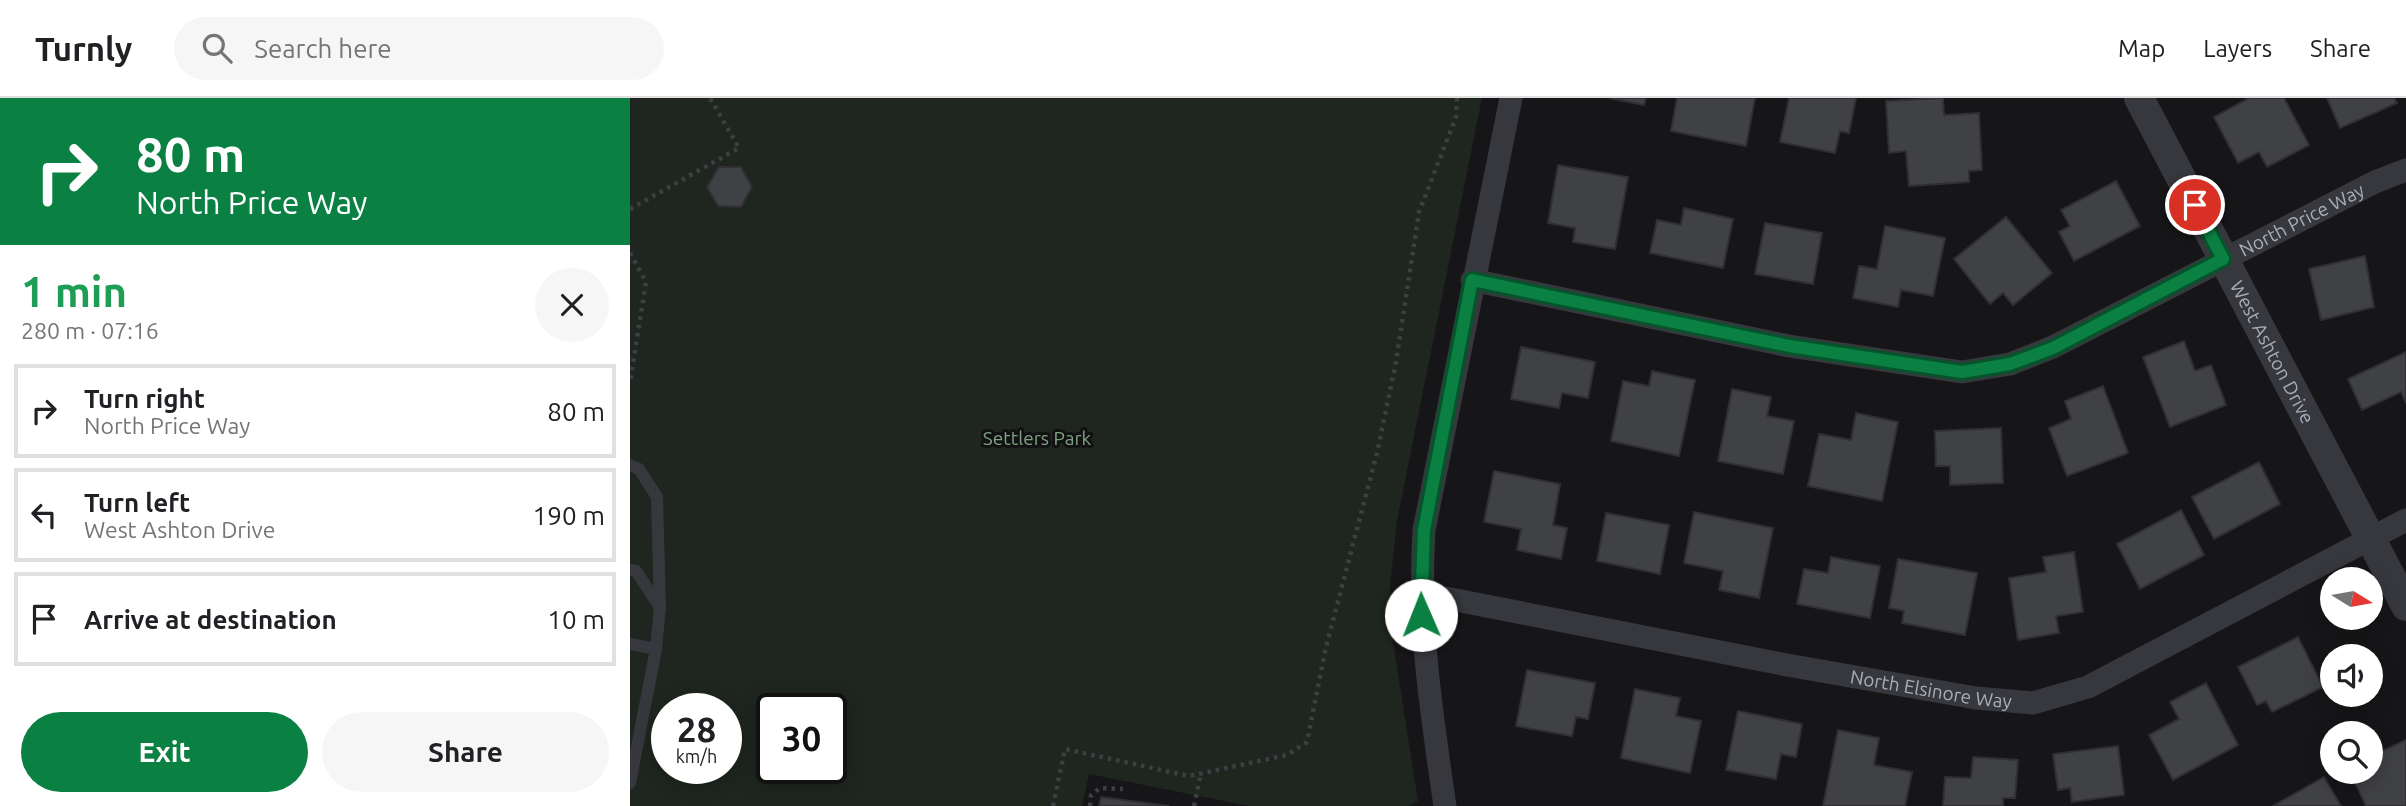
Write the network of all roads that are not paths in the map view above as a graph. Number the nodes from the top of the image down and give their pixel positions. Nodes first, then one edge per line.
1 (1511, 98) edge
2 (2139, 98) edge
3 (2406, 170) edge
4 (2223, 259) junction
5 (1472, 280) junction
6 (630, 465) edge
7 (2406, 520) edge
8 (2371, 539) junction
9 (630, 570) edge
10 (1420, 593) junction
11 (2406, 606) edge
12 (660, 607) junction
13 (630, 644) edge
14 (656, 649) junction
15 (630, 783) edge
16 (1446, 806) edge

1 - 5 street
2 - 4 street, West Ashton Drive
3 - 4 street, North Price Way
4 - 5 street, North Price Way
4 - 8 street, West Ashton Drive
5 - 10 street
6 - 12 lane
7 - 8 street, North Elsinore Way
8 - 10 street, North Elsinore Way
8 - 11 street, West Ashton Drive
9 - 12 lane
10 - 16 street
12 - 14 lane
13 - 14 lane
14 - 15 lane

